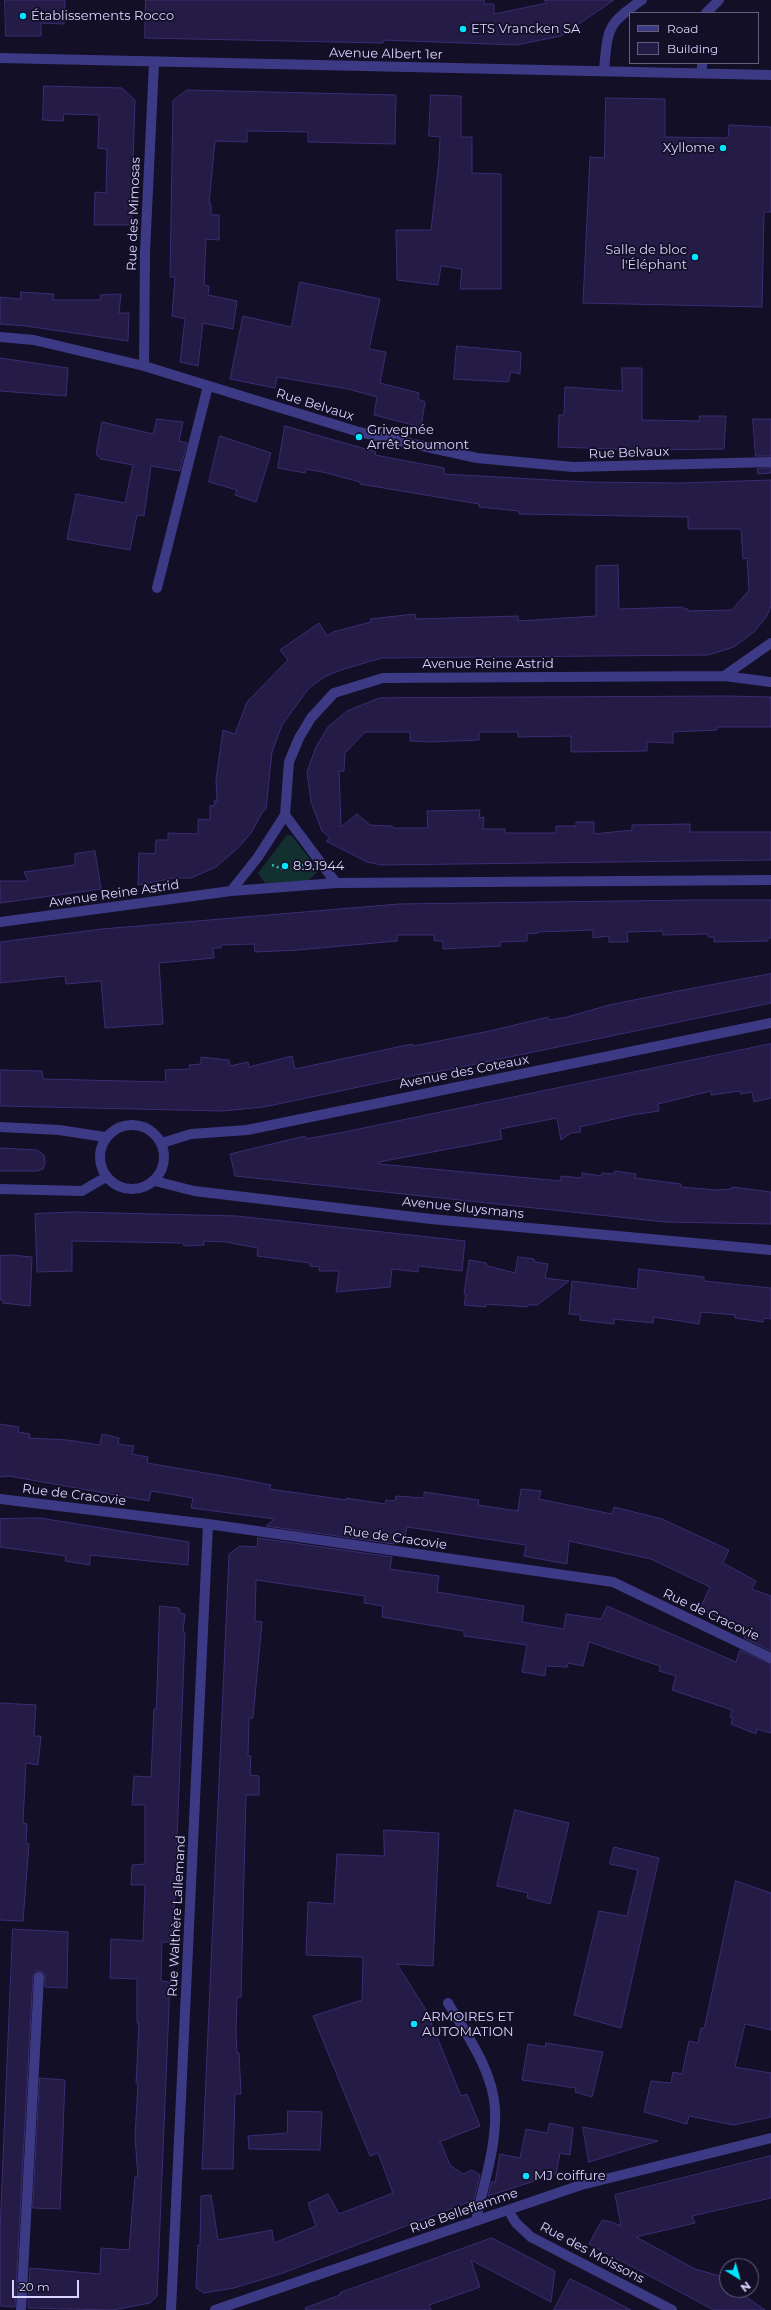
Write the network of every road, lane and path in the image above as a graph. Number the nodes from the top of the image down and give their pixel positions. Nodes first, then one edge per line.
1 (642, 0) edge
2 (719, 0) edge
3 (707, 12) edge
4 (0, 58) edge
5 (154, 63) junction
6 (702, 68) edge
7 (604, 70) junction
8 (771, 75) edge
9 (0, 338) edge
10 (144, 366) junction
11 (208, 386) junction
12 (771, 462) edge
13 (157, 588) dead end
14 (771, 643) edge
15 (724, 676) junction
16 (771, 682) edge
17 (285, 815) junction
18 (258, 857) junction
19 (316, 858) junction
20 (771, 880) edge
21 (336, 883) junction
22 (231, 891) junction
23 (0, 922) edge
24 (771, 1023) edge
25 (0, 1127) edge
26 (105, 1137) junction
27 (162, 1143) junction
28 (106, 1177) junction
29 (155, 1181) junction
30 (0, 1189) edge
31 (771, 1250) edge
32 (0, 1499) edge
33 (208, 1524) junction
34 (771, 1658) edge
35 (39, 1977) dead end
36 (448, 2003) dead end
37 (771, 2138) edge
38 (508, 2210) junction
39 (476, 2221) junction
40 (21, 2310) edge
41 (171, 2310) edge
42 (215, 2310) edge
43 (672, 2310) edge

1 - 7 street
2 - 3 street
4 - 5 street, Avenue Albert 1er
5 - 7 street, Avenue Albert 1er
5 - 10 street, Rue des Mimosas
6 - 7 street, Avenue Albert 1er
6 - 8 street, Avenue Albert 1er
9 - 10 street, Rue Belvaux
10 - 11 street, Rue Belvaux
11 - 12 street, Rue Belvaux
11 - 13 street
14 - 15 street
15 - 16 street, Avenue Reine Astrid
15 - 17 street, Avenue Reine Astrid
17 - 18 street, Avenue Reine Astrid
17 - 19 street
18 - 19 path
18 - 22 street, Avenue Reine Astrid
19 - 21 street
20 - 21 street, Avenue Reine Astrid
21 - 22 street, Avenue Reine Astrid
22 - 23 street, Avenue Reine Astrid
24 - 27 street, Avenue des Coteaux
25 - 26 street
26 - 27 street
26 - 28 street
27 - 29 street
28 - 29 street
28 - 30 street
29 - 31 street, Avenue Sluysmans
32 - 33 street, Rue de Cracovie
33 - 34 street, Rue de Cracovie
33 - 41 street, Rue Walthère Lallemand
35 - 40 street
36 - 39 street
37 - 38 street, Rue Belleflamme
38 - 39 street, Rue Belleflamme
38 - 43 street, Rue des Moissons
39 - 42 street, Rue Belleflamme

